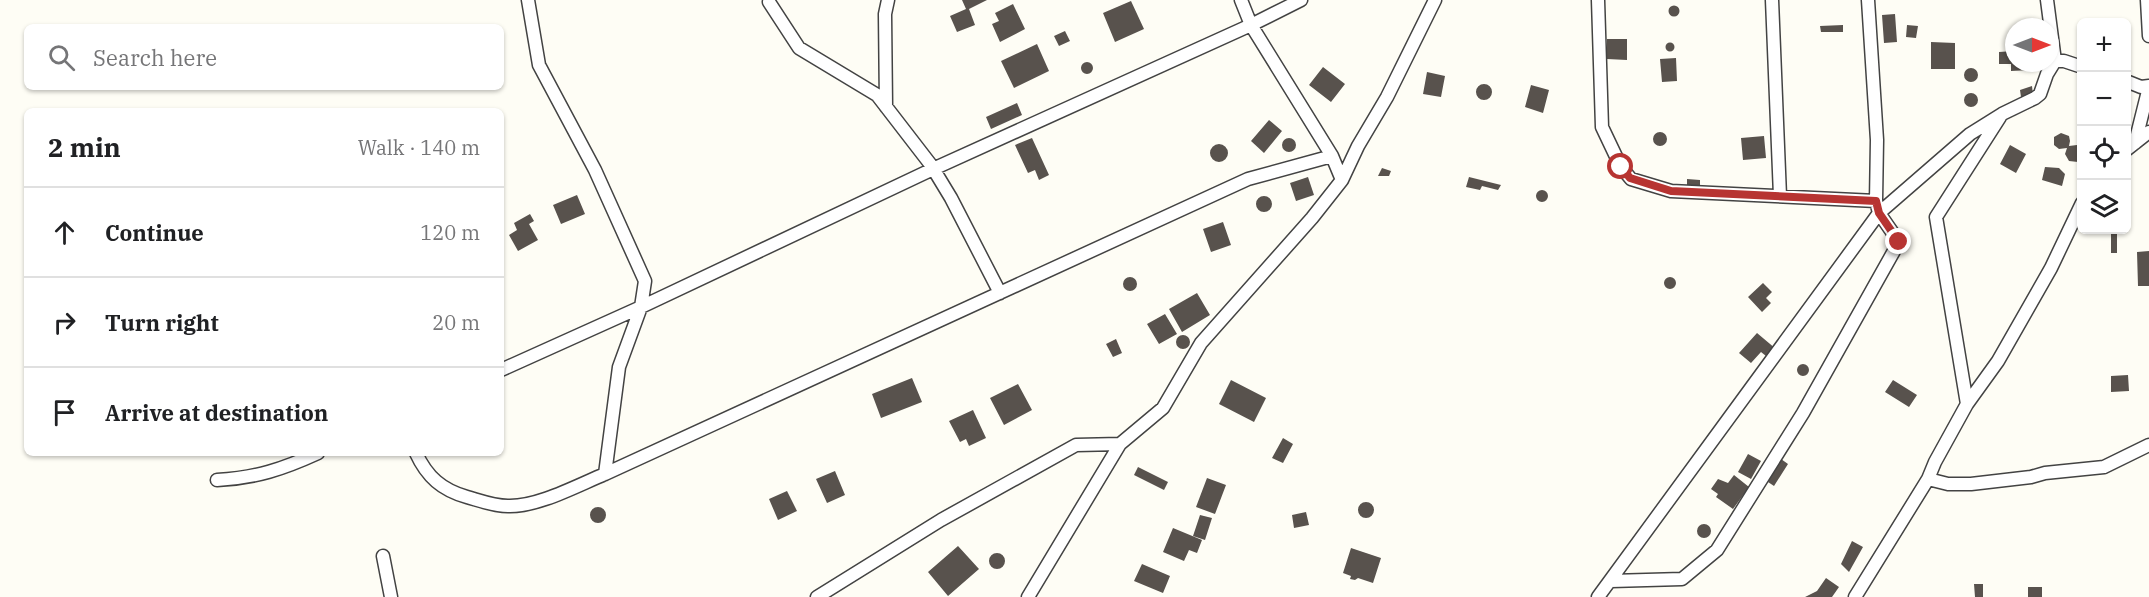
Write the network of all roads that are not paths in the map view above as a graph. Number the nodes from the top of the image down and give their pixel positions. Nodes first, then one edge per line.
1 (528, 0) edge
2 (888, 0) edge
3 (1241, 0) edge
4 (1301, 0) edge
5 (1435, 0) edge
6 (1598, 0) edge
7 (1772, 0) edge
8 (1868, 0) edge
9 (2047, 0) edge
10 (2146, 0) edge
11 (769, 2) dead end
12 (2049, 18) edge
13 (1251, 25) junction
14 (2149, 36) edge
15 (2059, 61) edge
16 (2077, 65) edge
17 (2048, 72) edge
18 (2131, 83) edge
19 (2149, 87) edge
20 (886, 107) junction
21 (2002, 114) junction
22 (2149, 132) edge
23 (2131, 146) edge
24 (1332, 156) junction
25 (933, 169) junction
26 (1342, 180) junction
27 (1780, 196) junction
28 (1877, 207) junction
29 (2077, 213) edge
30 (1000, 293) junction
31 (641, 307) junction
32 (504, 369) edge
33 (1967, 404) junction
34 (1120, 444) junction
35 (2149, 445) edge
36 (311, 456) edge
37 (418, 456) edge
38 (605, 474) junction
39 (1928, 479) junction
40 (217, 480) dead end
41 (383, 556) dead end
42 (1611, 581) junction
43 (391, 597) edge
44 (817, 597) edge
45 (1028, 597) edge
46 (1598, 597) edge
47 (1855, 597) edge

1 - 31 street
2 - 20 street
3 - 13 street
4 - 13 street
5 - 26 street
6 - 27 street
7 - 27 street
8 - 28 street
9 - 12 street
10 - 14 street
11 - 20 street
13 - 24 street
13 - 25 street
15 - 16 street
17 - 21 street
18 - 19 street
19 - 23 street
20 - 25 street
21 - 28 street
21 - 33 street
22 - 23 street
24 - 26 street
24 - 30 street
25 - 30 street
25 - 31 street
26 - 34 street
27 - 28 street
28 - 42 street
28 - 42 street
29 - 33 street
30 - 38 street
31 - 32 street
31 - 38 street
33 - 39 street
34 - 44 street
34 - 45 street
35 - 39 street
36 - 40 street
37 - 38 street
39 - 47 street
41 - 43 street
42 - 46 street

